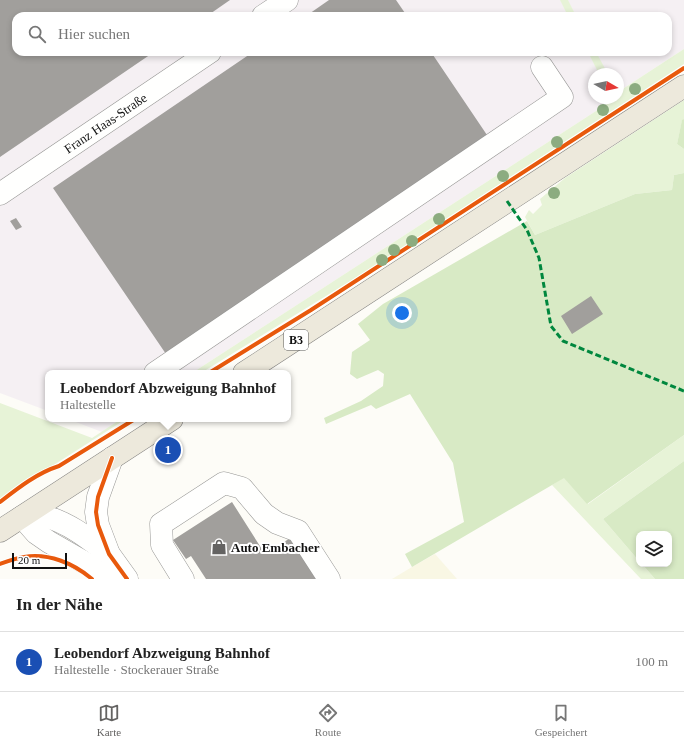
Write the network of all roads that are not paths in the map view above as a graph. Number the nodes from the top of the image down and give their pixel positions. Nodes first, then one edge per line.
1 (287, 0) edge
2 (269, 12) edge
3 (204, 56) edge
4 (542, 67) dead end
5 (684, 86) edge
6 (0, 194) edge
7 (159, 370) edge
8 (249, 370) edge
9 (167, 422) edge
10 (112, 458) junction
11 (22, 517) junction
12 (0, 531) edge
13 (109, 554) junction
14 (106, 579) edge
15 (127, 579) edge
16 (183, 579) edge
17 (329, 579) edge

1 - 2 street
3 - 6 street, Franz Haas-Straße
4 - 7 street
5 - 8 main road, B3
9 - 10 main road
10 - 11 main road
10 - 13 street
11 - 12 main road
11 - 13 street
11 - 14 street
13 - 15 street
16 - 17 street

